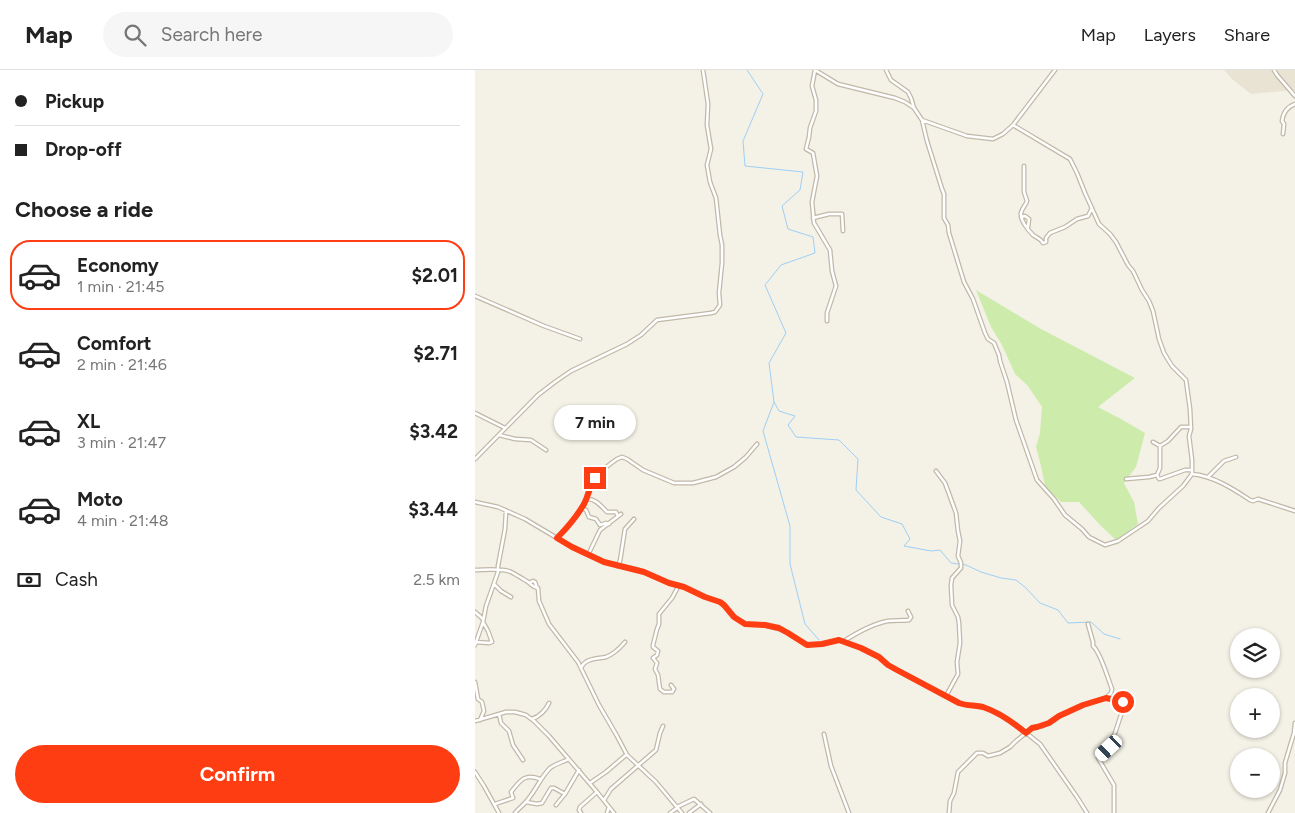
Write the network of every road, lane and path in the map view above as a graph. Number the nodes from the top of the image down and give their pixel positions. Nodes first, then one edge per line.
1 (703, 70) edge
2 (815, 70) edge
3 (887, 70) edge
4 (1055, 70) edge
5 (1274, 70) edge
6 (1293, 91) edge
7 (1295, 96) edge
8 (1295, 104) edge
9 (915, 108) junction
10 (922, 120) junction
11 (1013, 126) junction
12 (1283, 134) dead end
13 (1024, 166) dead end
14 (1092, 208) junction
15 (1021, 217) junction
16 (813, 218) junction
17 (1027, 227) junction
18 (843, 231) dead end
19 (475, 296) edge
20 (827, 321) dead end
21 (580, 339) dead end
22 (475, 413) edge
23 (1191, 426) junction
24 (505, 428) junction
25 (499, 435) junction
26 (1153, 442) dead end
27 (757, 444) dead end
28 (1160, 446) junction
29 (546, 450) dead end
30 (1236, 457) dead end
31 (475, 458) edge
32 (936, 471) dead end
33 (1192, 472) junction
34 (1157, 475) junction
35 (1208, 477) junction
36 (1126, 479) dead end
37 (586, 499) junction
38 (475, 502) edge
39 (582, 508) junction
40 (506, 510) junction
41 (1295, 510) edge
42 (621, 514) dead end
43 (618, 516) junction
44 (634, 519) dead end
45 (609, 524) junction
46 (557, 538) junction
47 (588, 554) junction
48 (617, 566) junction
49 (475, 570) edge
50 (494, 570) junction
51 (499, 570) junction
52 (497, 576) junction
53 (494, 584) junction
54 (679, 586) junction
55 (511, 597) dead end
56 (908, 611) dead end
57 (475, 612) edge
58 (483, 620) junction
59 (1088, 624) dead end
60 (844, 641) junction
61 (625, 642) dead end
62 (475, 643) edge
63 (581, 668) junction
64 (475, 682) edge
65 (671, 685) dead end
66 (946, 696) junction
67 (1106, 698) junction
68 (549, 704) dead end
69 (499, 714) junction
70 (532, 719) junction
71 (480, 720) junction
72 (475, 721) edge
73 (1295, 723) edge
74 (663, 726) dead end
75 (1026, 733) junction
76 (824, 734) dead end
77 (627, 755) junction
78 (569, 759) junction
79 (523, 760) dead end
80 (638, 766) junction
81 (579, 770) junction
82 (475, 772) edge
83 (540, 779) junction
84 (590, 783) junction
85 (597, 792) junction
86 (565, 794) junction
87 (603, 800) junction
88 (526, 802) junction
89 (495, 804) junction
90 (701, 804) junction
91 (557, 805) dead end
92 (609, 807) junction
93 (677, 807) junction
94 (499, 813) edge
95 (515, 813) edge
96 (581, 813) edge
97 (607, 813) edge
98 (613, 813) edge
99 (670, 813) edge
100 (682, 813) edge
101 (689, 813) edge
102 (710, 813) edge
103 (849, 813) edge
104 (949, 813) edge
105 (1087, 813) edge
106 (1114, 813) edge
107 (1268, 813) edge

1 - 24 street
2 - 9 street
2 - 16 street
3 - 9 street
4 - 11 street
5 - 6 street
6 - 7 street
8 - 12 street
9 - 10 street
10 - 11 street
10 - 33 street
11 - 14 street
13 - 15 street
14 - 17 street
14 - 23 street
15 - 17 street
15 - 17 street
16 - 18 street
16 - 20 street
19 - 21 street
22 - 24 street
23 - 28 street
23 - 33 street
24 - 25 street
25 - 29 street
25 - 31 street
26 - 28 street
27 - 37 street
28 - 34 street
30 - 35 street
32 - 66 street
33 - 34 street
33 - 35 street
34 - 36 street
35 - 41 street
37 - 39 street
37 - 43 street
38 - 40 street
39 - 45 street
39 - 46 street
40 - 46 street
40 - 51 street
42 - 43 street
43 - 45 street
44 - 48 street
45 - 47 street
46 - 47 street
47 - 48 street
48 - 54 street
49 - 50 street
50 - 51 street
50 - 52 street
51 - 52 street
51 - 63 street
52 - 53 street
53 - 55 street
53 - 58 street
54 - 60 street
54 - 65 street
56 - 60 street
57 - 58 street
58 - 62 street
58 - 62 street
59 - 67 street
60 - 66 street
61 - 63 street
63 - 77 street
64 - 71 street
66 - 75 street
67 - 75 street
67 - 106 street
68 - 70 street
69 - 70 street
69 - 71 street
69 - 79 street
70 - 78 street
71 - 72 street
73 - 107 street
74 - 80 street
75 - 104 street
75 - 105 street
76 - 103 street
77 - 80 street
77 - 84 street
78 - 81 street
78 - 83 street
80 - 87 street
80 - 93 street
81 - 84 street
81 - 86 street
82 - 89 street
83 - 88 street
83 - 89 street
84 - 85 street
85 - 87 street
85 - 96 street
86 - 88 street
86 - 91 street
87 - 92 street
88 - 95 street
89 - 94 street
90 - 93 street
90 - 101 street
90 - 102 street
92 - 97 street
92 - 98 street
93 - 99 street
93 - 100 street

